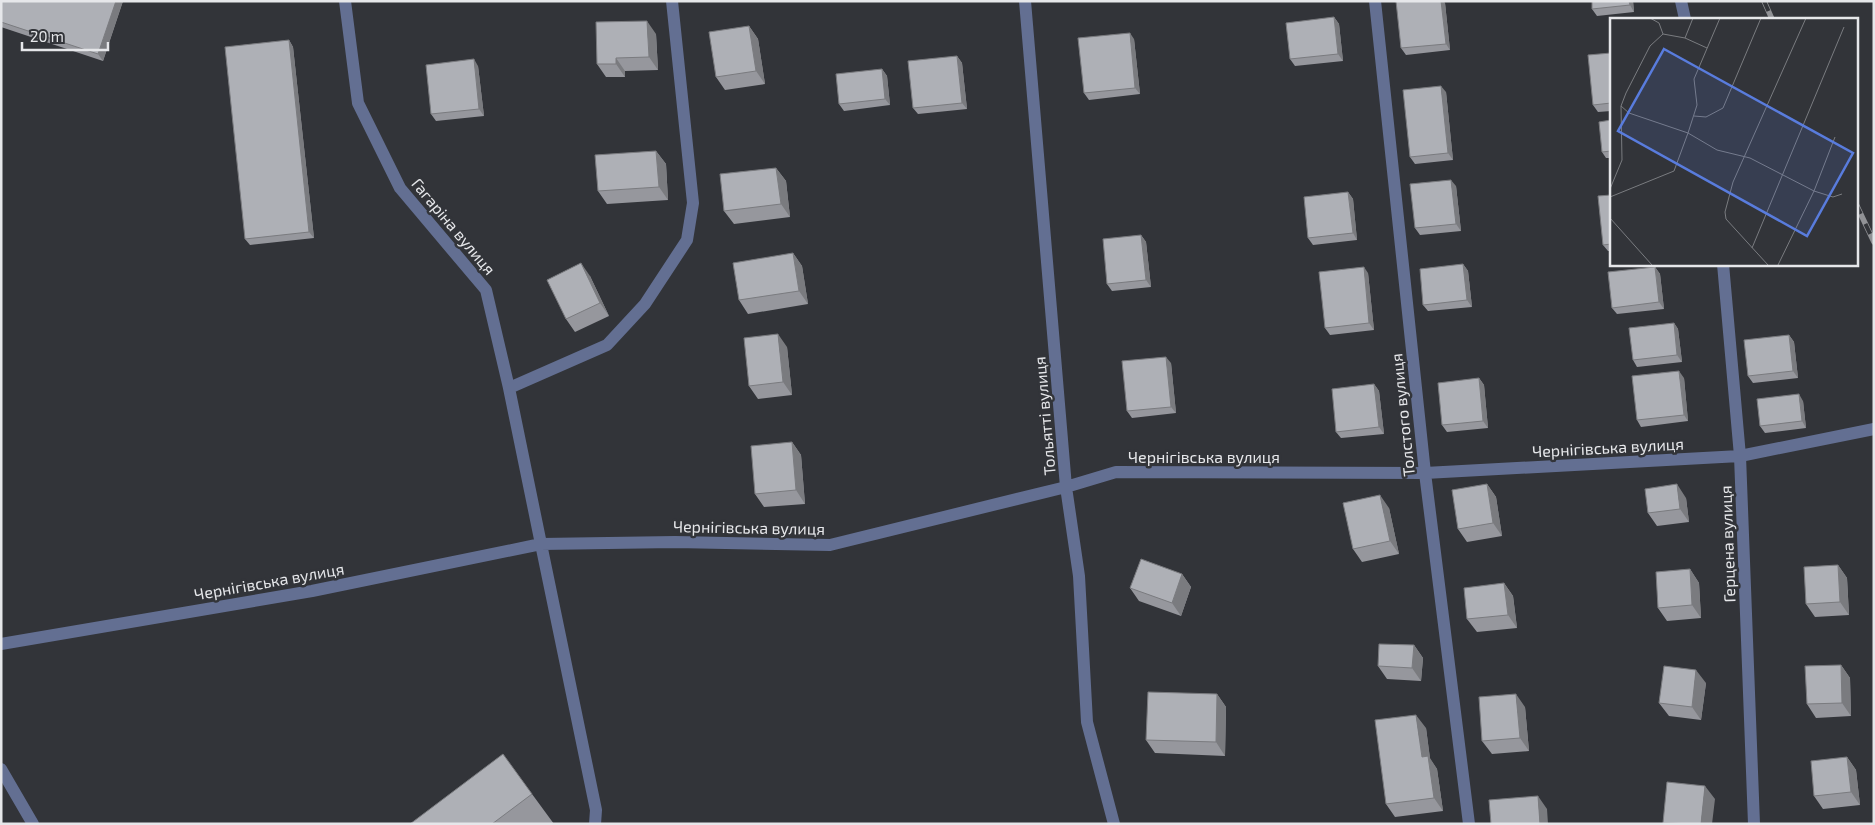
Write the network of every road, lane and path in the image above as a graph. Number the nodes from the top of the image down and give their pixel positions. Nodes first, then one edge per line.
1 (345, 1) edge
2 (672, 1) edge
3 (1025, 1) edge
4 (1375, 1) edge
5 (1681, 1) edge
6 (1685, 18) edge
7 (1723, 265) edge
8 (509, 388) junction
9 (1874, 428) edge
10 (1740, 456) junction
11 (1425, 473) junction
12 (1066, 487) junction
13 (541, 544) junction
14 (1, 644) edge
15 (1, 769) edge
16 (33, 824) edge
17 (595, 824) edge
18 (1114, 824) edge
19 (1469, 824) edge
20 (1754, 824) edge

1 - 8 street, Гагаріна вулиця
2 - 8 street
3 - 12 street, Тольятті вулиця
4 - 11 street, Толстого вулиця
5 - 6 street
7 - 10 street, Герцена вулиця
8 - 13 street
9 - 10 street, Чернігівська вулиця
10 - 11 street, Чернігівська вулиця
10 - 20 street, Герцена вулиця
11 - 12 street, Чернігівська вулиця
11 - 19 street, Толстого вулиця
12 - 13 street, Чернігівська вулиця
12 - 18 street, Тольятті вулиця
13 - 14 street, Чернігівська вулиця
13 - 17 street
15 - 16 street

